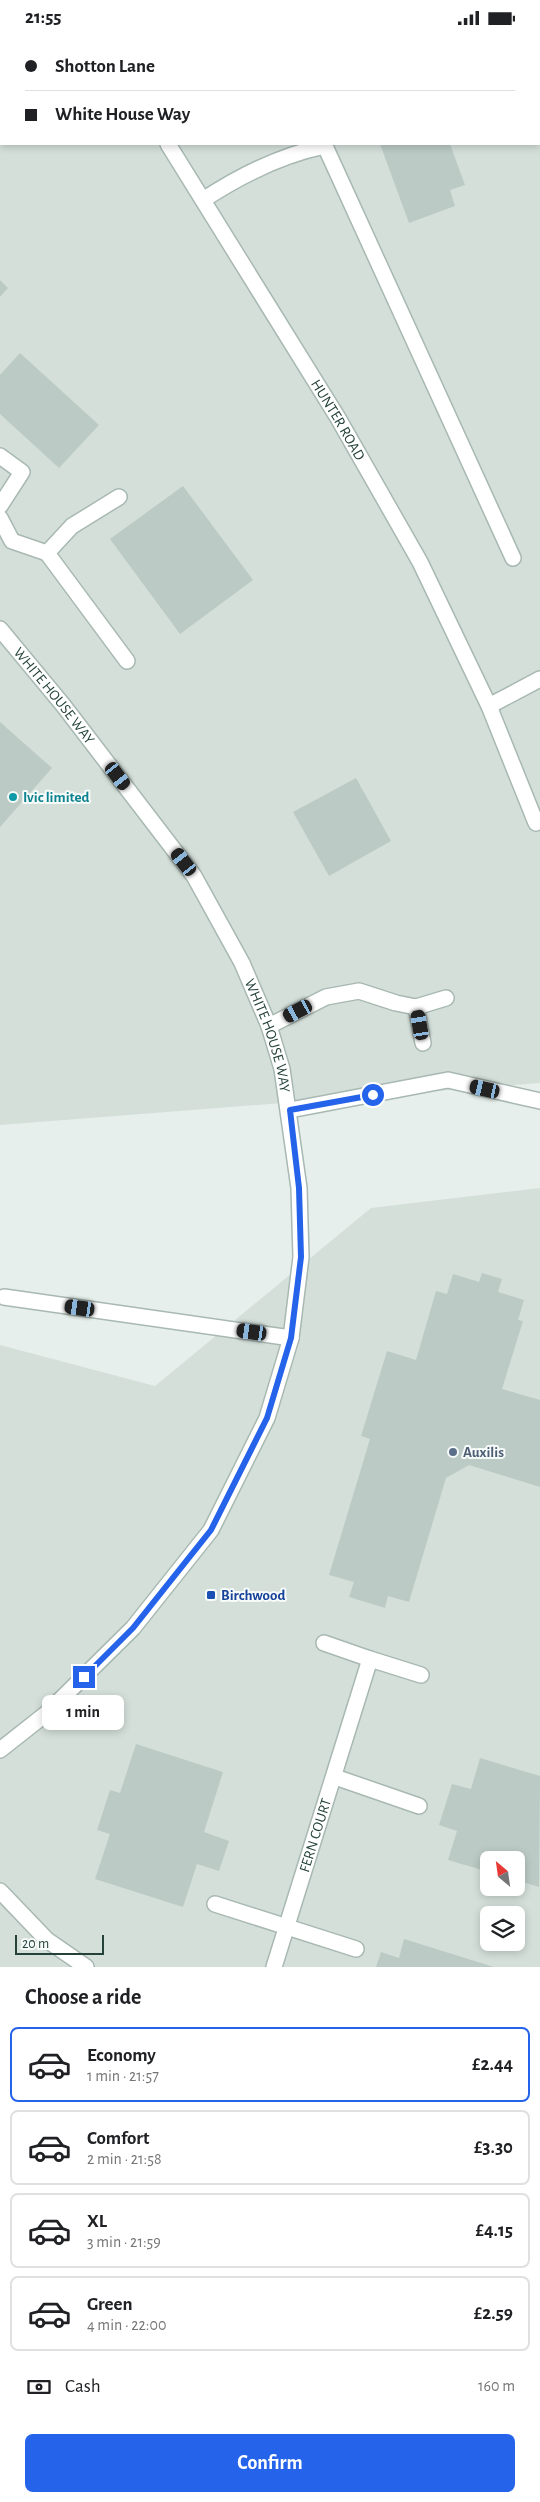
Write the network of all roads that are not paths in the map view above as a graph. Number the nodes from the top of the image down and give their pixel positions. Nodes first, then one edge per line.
1 (169, 145) edge
2 (324, 145) edge
3 (203, 200) junction
4 (0, 456) edge
5 (118, 497) dead end
6 (0, 506) edge
7 (0, 518) edge
8 (47, 553) junction
9 (513, 557) dead end
10 (0, 629) edge
11 (127, 661) dead end
12 (540, 679) edge
13 (489, 706) junction
14 (536, 823) dead end
15 (446, 998) dead end
16 (416, 1007) junction
17 (269, 1026) junction
18 (423, 1043) dead end
19 (540, 1101) edge
20 (290, 1110) junction
21 (4, 1297) dead end
22 (291, 1338) junction
23 (324, 1643) dead end
24 (370, 1659) junction
25 (420, 1675) dead end
26 (0, 1750) edge
27 (335, 1777) junction
28 (419, 1806) dead end
29 (0, 1891) edge
30 (215, 1904) dead end
31 (286, 1927) junction
32 (356, 1949) dead end
33 (86, 1967) edge
34 (274, 1967) edge

1 - 3 street, HUNTER ROAD
2 - 3 street
2 - 9 street
3 - 13 street, HUNTER ROAD
4 - 6 street
5 - 8 street
7 - 8 street
8 - 11 street
10 - 17 street, WHITE HOUSE WAY
12 - 13 street
13 - 14 street, HUNTER ROAD
15 - 16 street
16 - 17 street
16 - 18 street
17 - 20 street, WHITE HOUSE WAY
19 - 20 street
20 - 22 street, WHITE HOUSE WAY
21 - 22 street
22 - 26 street, WHITE HOUSE WAY
23 - 24 street
24 - 25 street
24 - 27 street, FERN COURT
27 - 28 street
27 - 31 street, FERN COURT
29 - 33 street
30 - 31 street
31 - 32 street
31 - 34 street, FERN COURT

